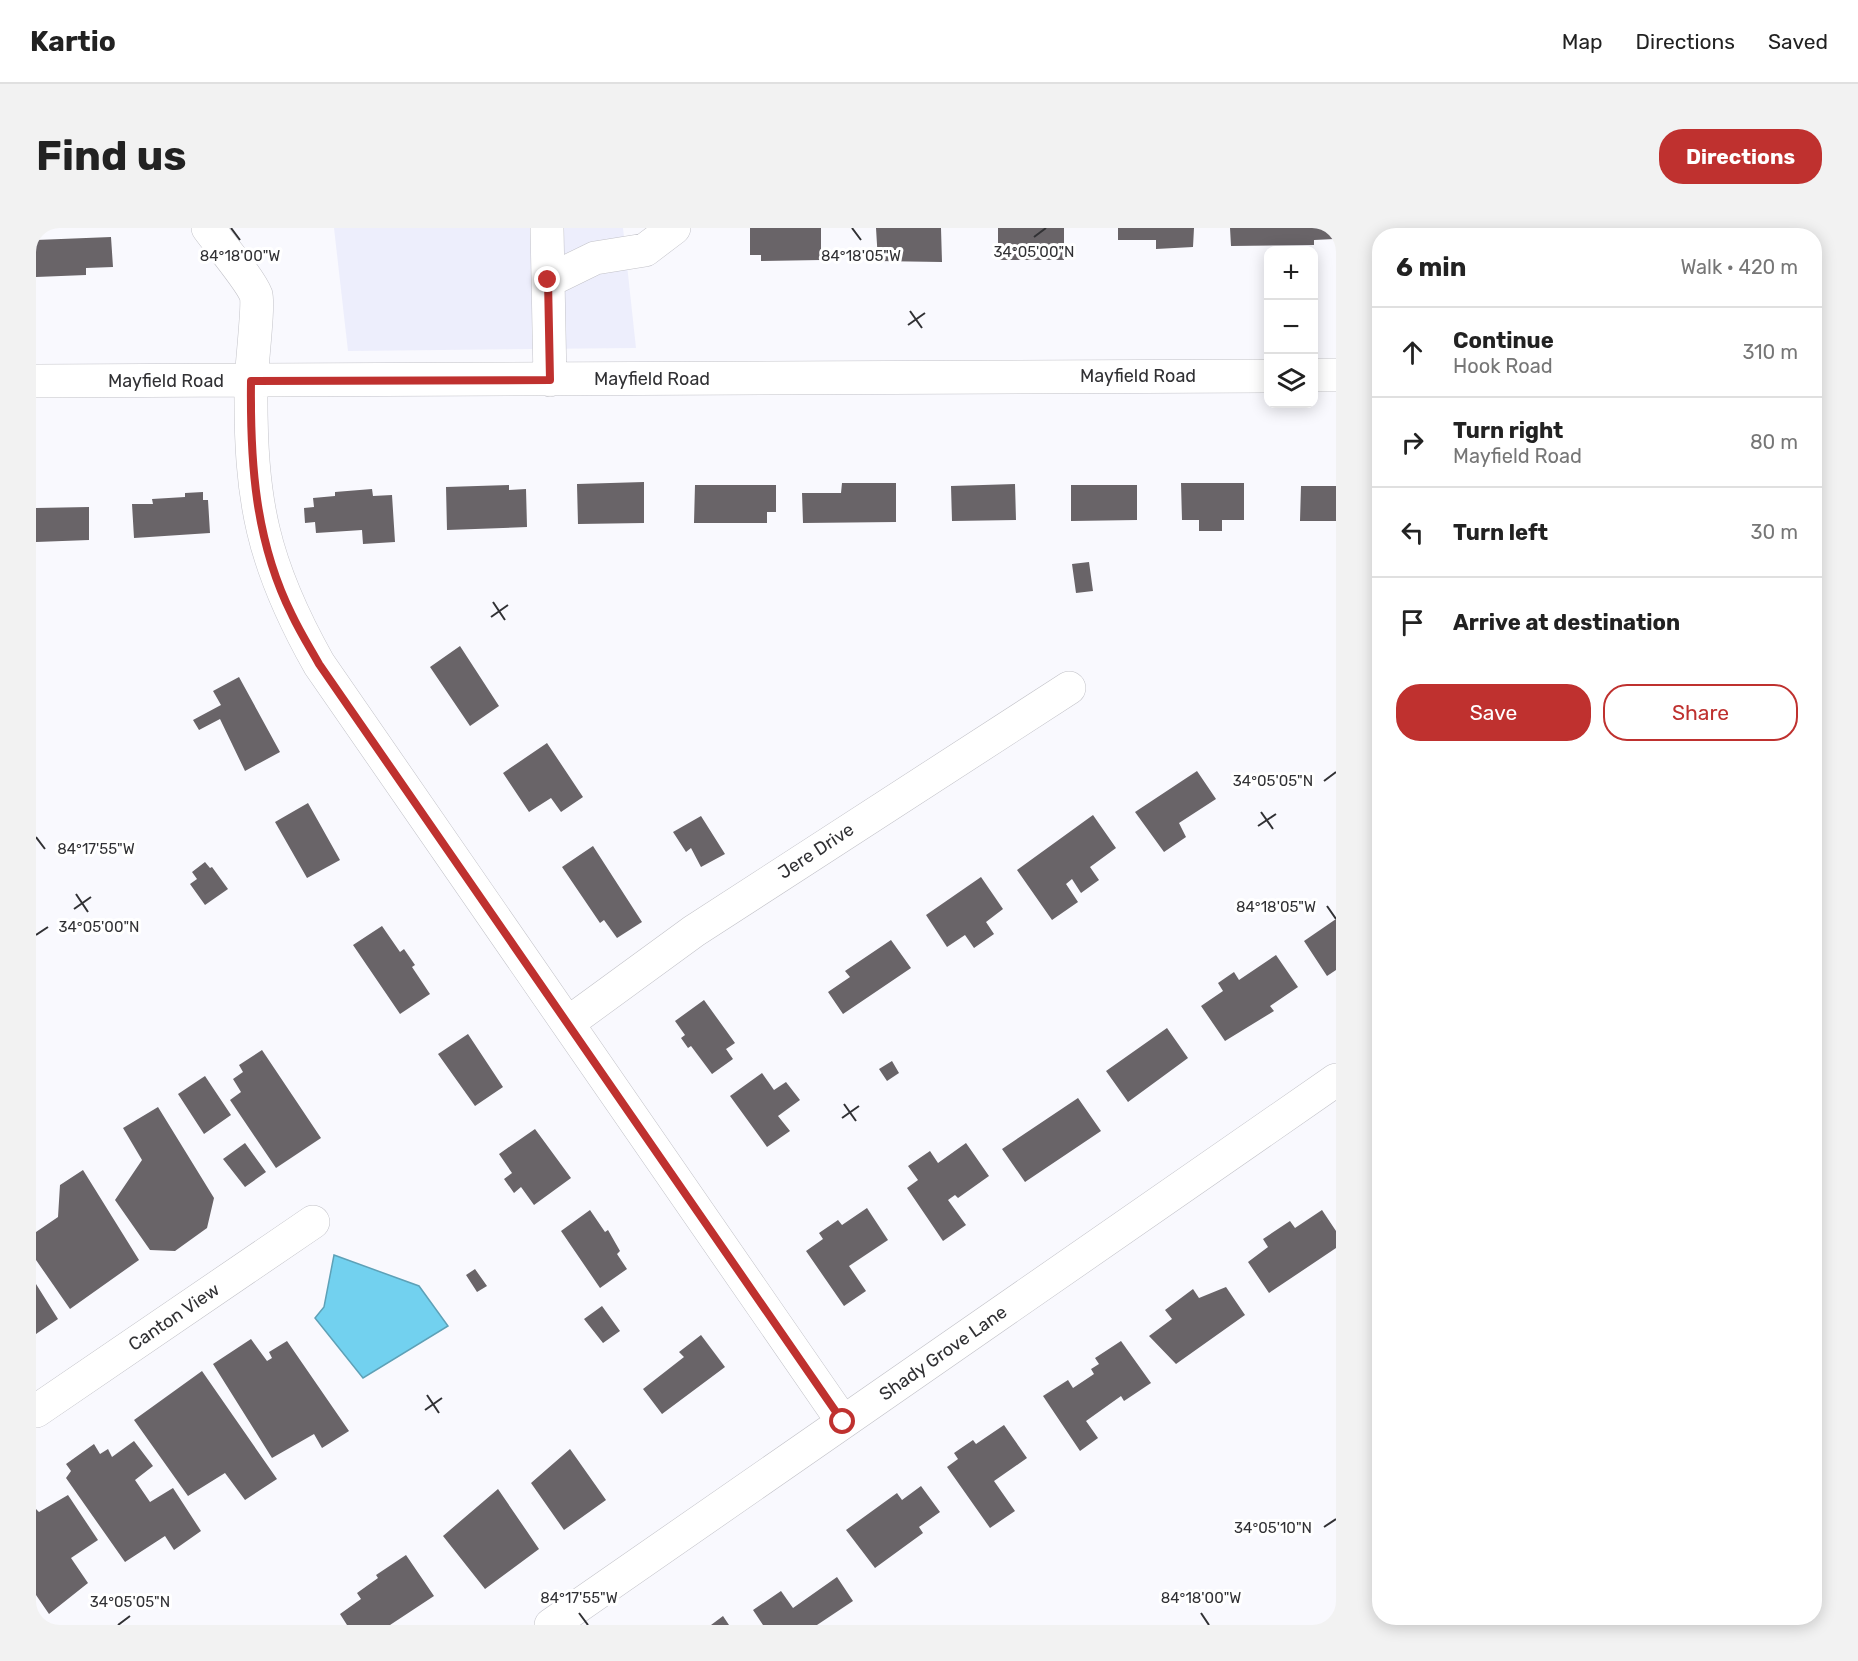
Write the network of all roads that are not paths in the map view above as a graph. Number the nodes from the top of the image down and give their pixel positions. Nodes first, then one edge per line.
1 (208, 228) edge
2 (547, 228) edge
3 (674, 228) edge
4 (548, 280) junction
5 (1318, 375) edge
6 (1336, 375) edge
7 (1264, 376) edge
8 (550, 380) junction
9 (36, 381) edge
10 (251, 381) junction
11 (1069, 688) dead end
12 (568, 1023) junction
13 (1336, 1080) edge
14 (313, 1222) dead end
15 (36, 1411) edge
16 (843, 1422) junction
17 (551, 1625) edge

1 - 10 street
2 - 4 street
3 - 4 street
4 - 8 street
5 - 6 street
7 - 8 street, Mayfield Road
8 - 10 street, Mayfield Road
9 - 10 street, Mayfield Road
10 - 12 street
11 - 12 street, Jere Drive
12 - 16 street
13 - 16 street, Shady Grove Lane
14 - 15 street, Canton View
16 - 17 street, Shady Grove Lane

